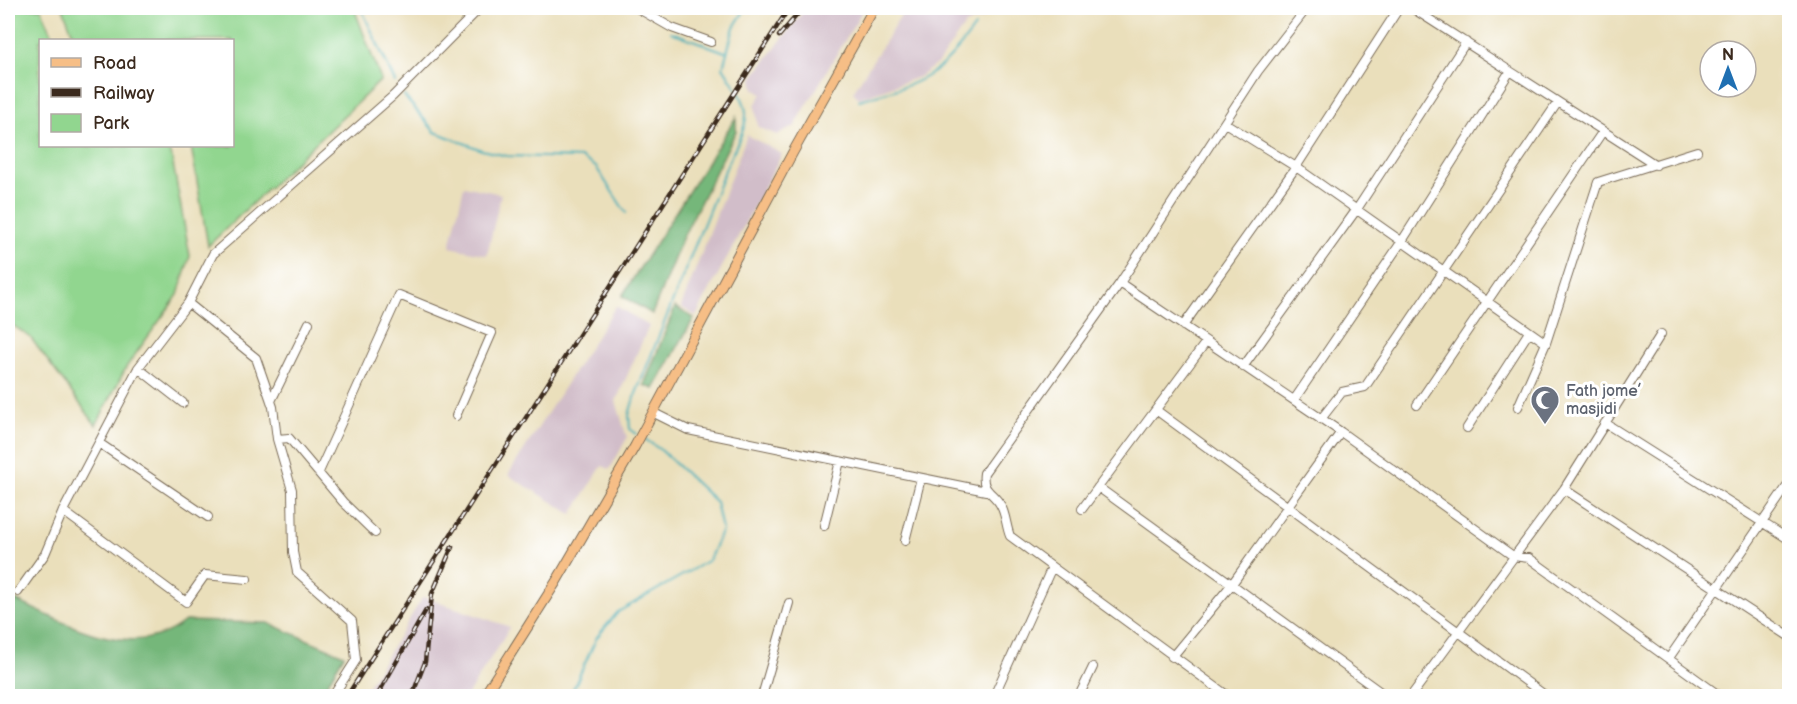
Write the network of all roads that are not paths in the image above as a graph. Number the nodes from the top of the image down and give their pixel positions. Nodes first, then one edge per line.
1 (480, 8) edge
2 (637, 8) edge
3 (874, 8) edge
4 (1307, 8) edge
5 (1399, 8) edge
6 (1412, 8) edge
7 (711, 42) dead end
8 (1466, 42) junction
9 (1510, 71) junction
10 (1558, 102) junction
11 (1225, 123) junction
12 (1603, 131) junction
13 (1697, 151) dead end
14 (1656, 165) junction
15 (1296, 167) junction
16 (1357, 209) junction
17 (1402, 241) junction
18 (1443, 270) junction
19 (1120, 283) junction
20 (1488, 302) junction
21 (188, 303) junction
22 (309, 323) dead end
23 (1183, 326) junction
24 (1529, 332) junction
25 (1661, 334) dead end
26 (1206, 342) junction
27 (1546, 344) junction
28 (1243, 367) junction
29 (138, 368) junction
30 (1294, 400) junction
31 (271, 401) junction
32 (183, 404) dead end
33 (1417, 405) dead end
34 (1518, 407) dead end
35 (1156, 410) junction
36 (654, 413) junction
37 (456, 416) dead end
38 (1321, 419) junction
39 (1605, 423) junction
40 (1467, 428) dead end
41 (1341, 432) junction
42 (277, 439) junction
43 (99, 443) junction
44 (840, 461) junction
45 (320, 472) junction
46 (921, 478) junction
47 (1790, 482) edge
48 (1098, 487) junction
49 (1564, 489) junction
50 (986, 490) junction
51 (1288, 505) junction
52 (1082, 509) dead end
53 (63, 511) junction
54 (208, 517) dead end
55 (1762, 522) junction
56 (824, 526) dead end
57 (375, 533) dead end
58 (1790, 540) edge
59 (905, 541) dead end
60 (1513, 556) junction
61 (1052, 567) junction
62 (247, 579) dead end
63 (1232, 584) junction
64 (1717, 589) junction
65 (18, 592) dead end
66 (789, 603) dead end
67 (1457, 632) junction
68 (1790, 637) edge
69 (1172, 657) junction
70 (1669, 657) junction
71 (1093, 667) dead end
72 (333, 696) edge
73 (484, 696) edge
74 (762, 696) edge
75 (993, 696) edge
76 (1079, 696) edge
77 (1228, 696) edge
78 (1386, 696) edge
79 (1411, 696) edge
80 (1546, 696) edge
81 (1720, 696) edge

1 - 21 street
2 - 7 street
3 - 36 main road
4 - 11 street
5 - 15 street
6 - 8 street
8 - 9 street
8 - 16 street
9 - 10 street
9 - 17 street
10 - 12 street
10 - 18 street
11 - 15 street
11 - 19 street
12 - 14 street
12 - 20 street
13 - 14 street
14 - 27 street
15 - 16 street
15 - 23 street
16 - 17 street
16 - 28 street
17 - 18 street
17 - 30 street
18 - 20 street
18 - 38 street
19 - 23 street
19 - 50 street
20 - 24 street
20 - 33 street
21 - 29 street
21 - 31 street
22 - 31 street
23 - 26 street
24 - 27 street
24 - 40 street
25 - 39 street
26 - 28 street
26 - 35 street
27 - 34 street
28 - 30 street
29 - 32 street
29 - 43 street
30 - 38 street
31 - 42 street
35 - 48 street
35 - 51 street
36 - 44 street
36 - 73 main road
37 - 45 street
38 - 41 street
39 - 49 street
39 - 55 street
41 - 51 street
41 - 60 street
42 - 45 street
42 - 72 street
43 - 53 street
43 - 54 street
44 - 46 street
44 - 56 street
45 - 57 street
46 - 50 street
46 - 59 street
47 - 55 street
48 - 52 street
48 - 63 street
49 - 60 street
49 - 64 street
50 - 61 street
51 - 63 street
51 - 67 street
53 - 62 street
53 - 65 street
55 - 58 street
55 - 64 street
60 - 67 street
60 - 70 street
61 - 69 street
61 - 75 street
63 - 69 street
63 - 78 street
64 - 68 street
64 - 70 street
66 - 74 street
67 - 79 street
67 - 80 street
69 - 77 street
70 - 81 street
71 - 76 street

